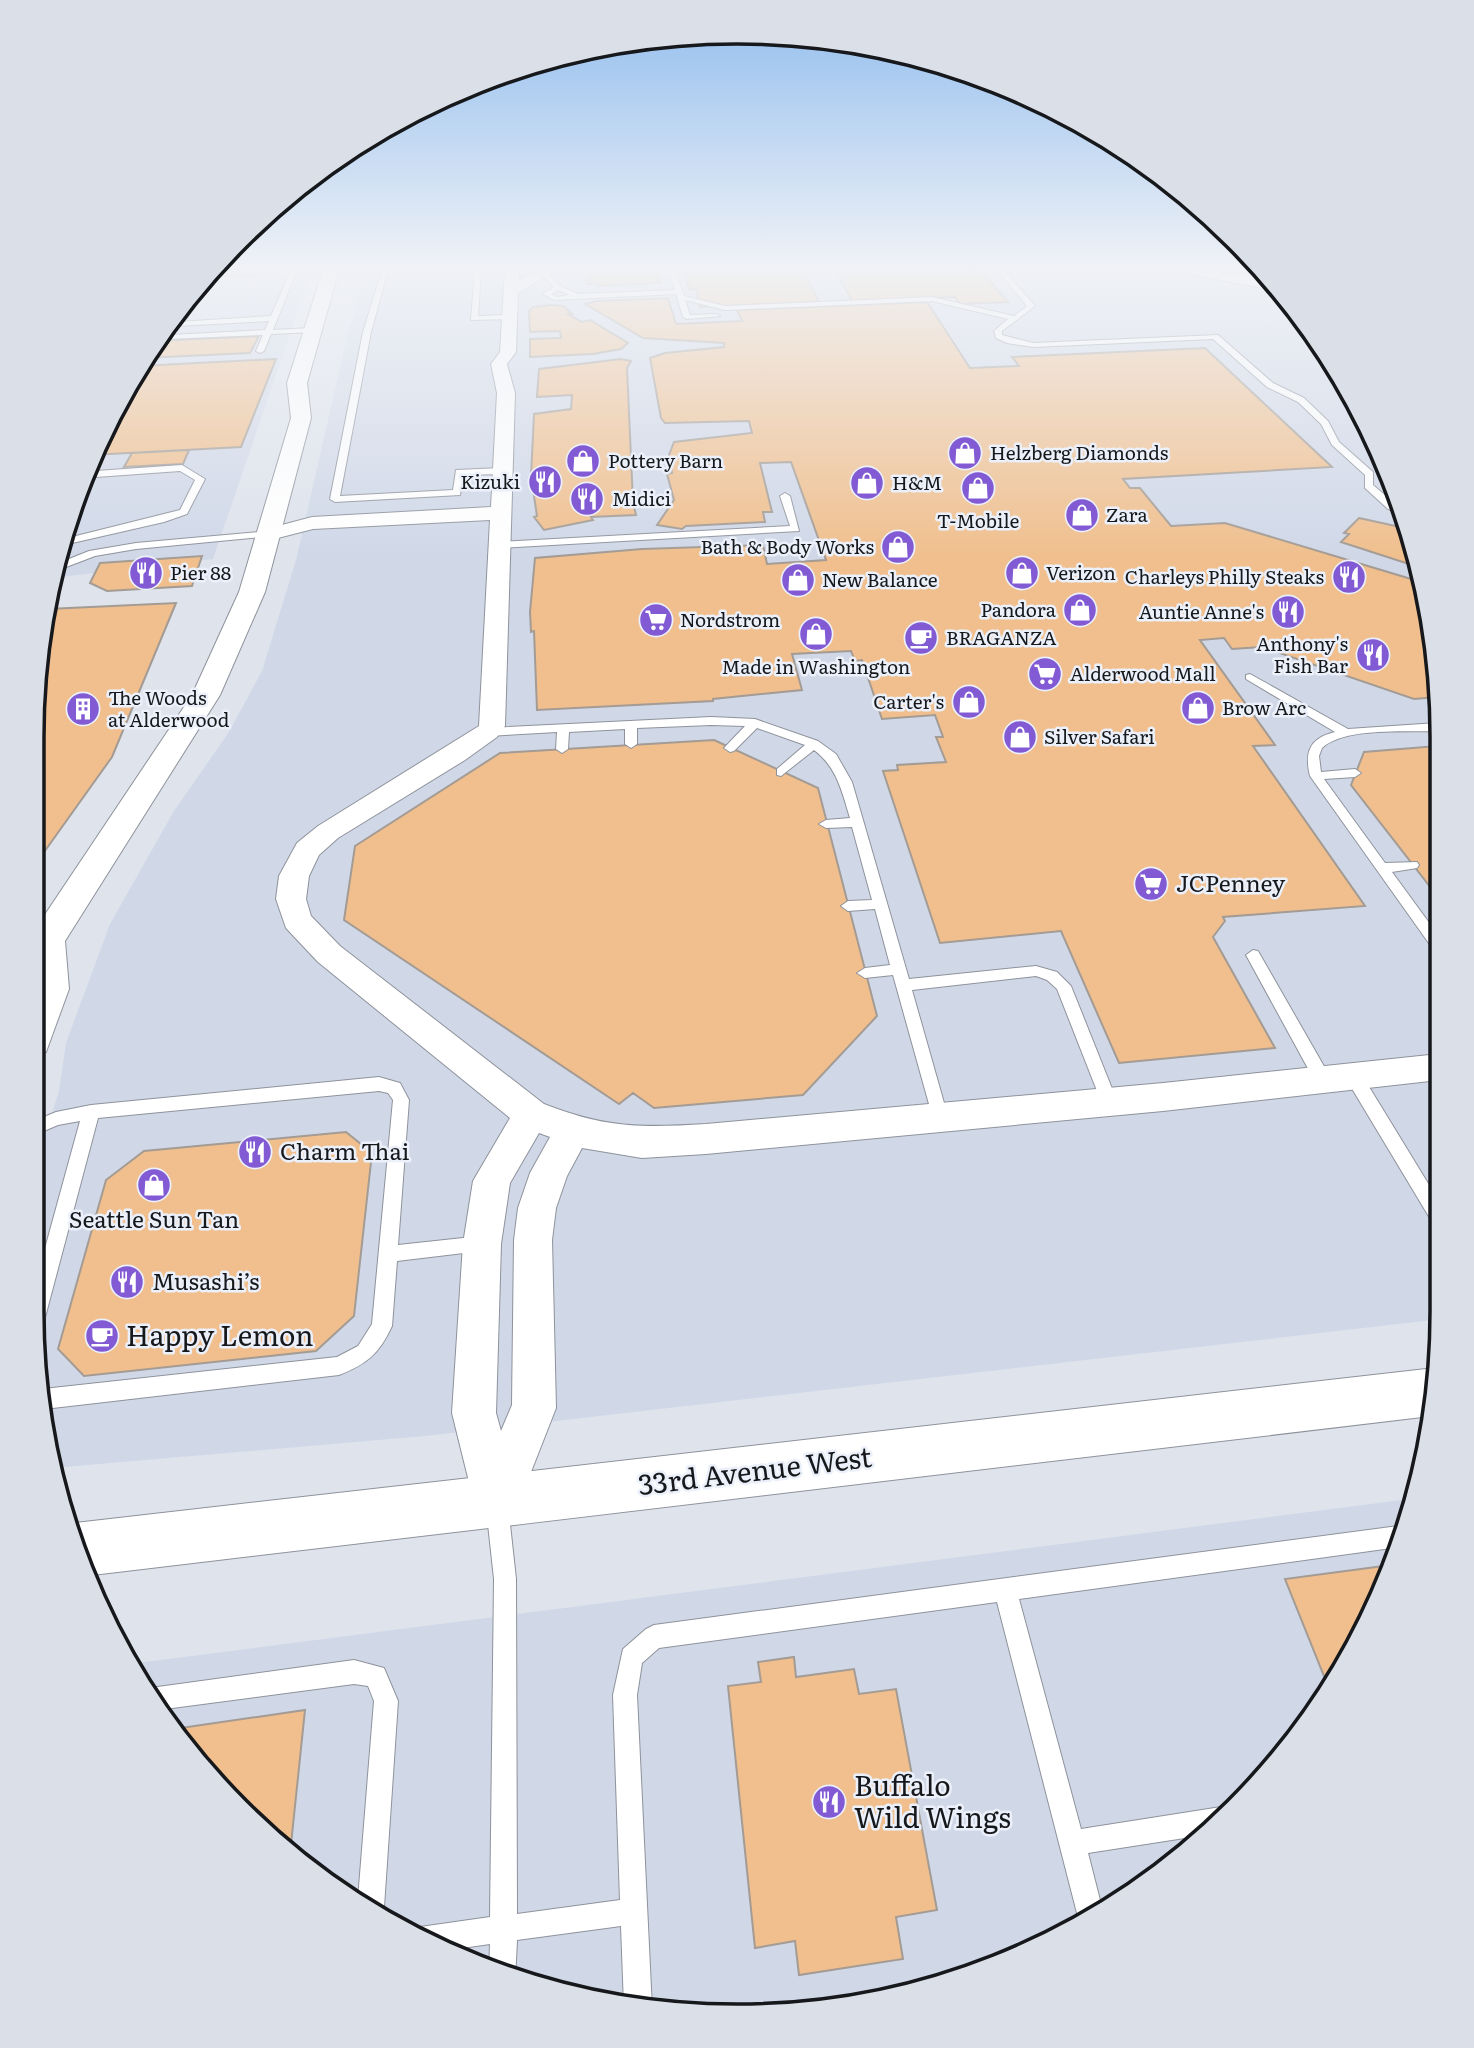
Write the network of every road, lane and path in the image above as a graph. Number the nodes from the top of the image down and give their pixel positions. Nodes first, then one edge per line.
1 (302, 366) edge
2 (361, 366) edge
3 (499, 366) edge
4 (1247, 366) edge
5 (321, 373) dead end
6 (301, 418) junction
7 (502, 471) junction
8 (96, 474) edge
9 (785, 496) dead end
10 (1390, 506) edge
11 (501, 529) junction
12 (270, 534) junction
13 (80, 537) junction
14 (73, 539) edge
15 (93, 553) junction
16 (66, 564) edge
17 (1250, 677) dead end
18 (755, 723) junction
19 (631, 726) junction
20 (1430, 727) edge
21 (563, 730) junction
22 (488, 732) junction
23 (1346, 733) junction
24 (631, 744) dead end
25 (814, 744) junction
26 (730, 748) dead end
27 (562, 749) dead end
28 (781, 772) dead end
29 (1355, 773) dead end
30 (1316, 776) junction
31 (858, 822) junction
32 (826, 824) dead end
33 (1412, 865) dead end
34 (1382, 868) junction
35 (881, 904) junction
36 (848, 906) dead end
37 (1430, 924) edge
38 (44, 937) edge
39 (1252, 955) dead end
40 (44, 970) edge
41 (865, 973) dead end
42 (901, 977) junction
43 (44, 1006) edge
44 (1430, 1068) edge
45 (1354, 1077) junction
46 (1323, 1080) junction
47 (1109, 1101) junction
48 (91, 1112) junction
49 (531, 1114) junction
50 (940, 1117) junction
51 (44, 1124) edge
52 (573, 1131) junction
53 (1430, 1202) edge
54 (482, 1244) junction
55 (388, 1254) junction
56 (44, 1285) edge
57 (1425, 1393) edge
58 (50, 1398) edge
59 (497, 1502) junction
60 (1392, 1537) edge
61 (87, 1549) edge
62 (1006, 1591) junction
63 (162, 1697) edge
64 (1204, 1823) edge
65 (1072, 1843) junction
66 (371, 1899) edge
67 (1088, 1908) edge
68 (634, 1911) junction
69 (504, 1929) junction
70 (440, 1937) edge
71 (503, 1963) edge
72 (637, 1997) edge

1 - 6 main road
2 - 7 lane
3 - 7 street
4 - 10 lane
5 - 6 main road
6 - 12 main road
7 - 11 street
8 - 13 lane
9 - 11 lane
11 - 12 street
11 - 22 street
12 - 15 lane
12 - 38 main road
13 - 14 lane
13 - 15 lane
15 - 16 lane
17 - 23 lane
18 - 19 lane
18 - 25 lane
18 - 26 lane
19 - 21 lane
19 - 24 lane
20 - 23 lane
21 - 22 lane
21 - 27 lane
22 - 49 street
23 - 30 lane
25 - 28 lane
25 - 31 lane
29 - 30 lane
30 - 34 lane
31 - 32 lane
31 - 35 lane
33 - 34 lane
34 - 37 lane
35 - 36 lane
35 - 42 lane
39 - 46 lane
40 - 43 main road
41 - 42 lane
42 - 47 lane
42 - 50 lane
44 - 45 street
45 - 46 street
45 - 53 lane
46 - 47 street
47 - 50 street
48 - 51 lane
48 - 55 lane
48 - 56 lane
49 - 52 street
49 - 54 street
50 - 52 street
52 - 59 street
54 - 55 lane
54 - 59 street
55 - 58 lane
57 - 59 main road, 33rd Avenue West
59 - 61 main road, 33rd Avenue West
59 - 69 lane
60 - 62 lane
62 - 65 lane
62 - 68 lane
63 - 66 lane
64 - 65 lane
65 - 67 lane
68 - 69 lane
68 - 72 lane
69 - 70 lane
69 - 71 lane

